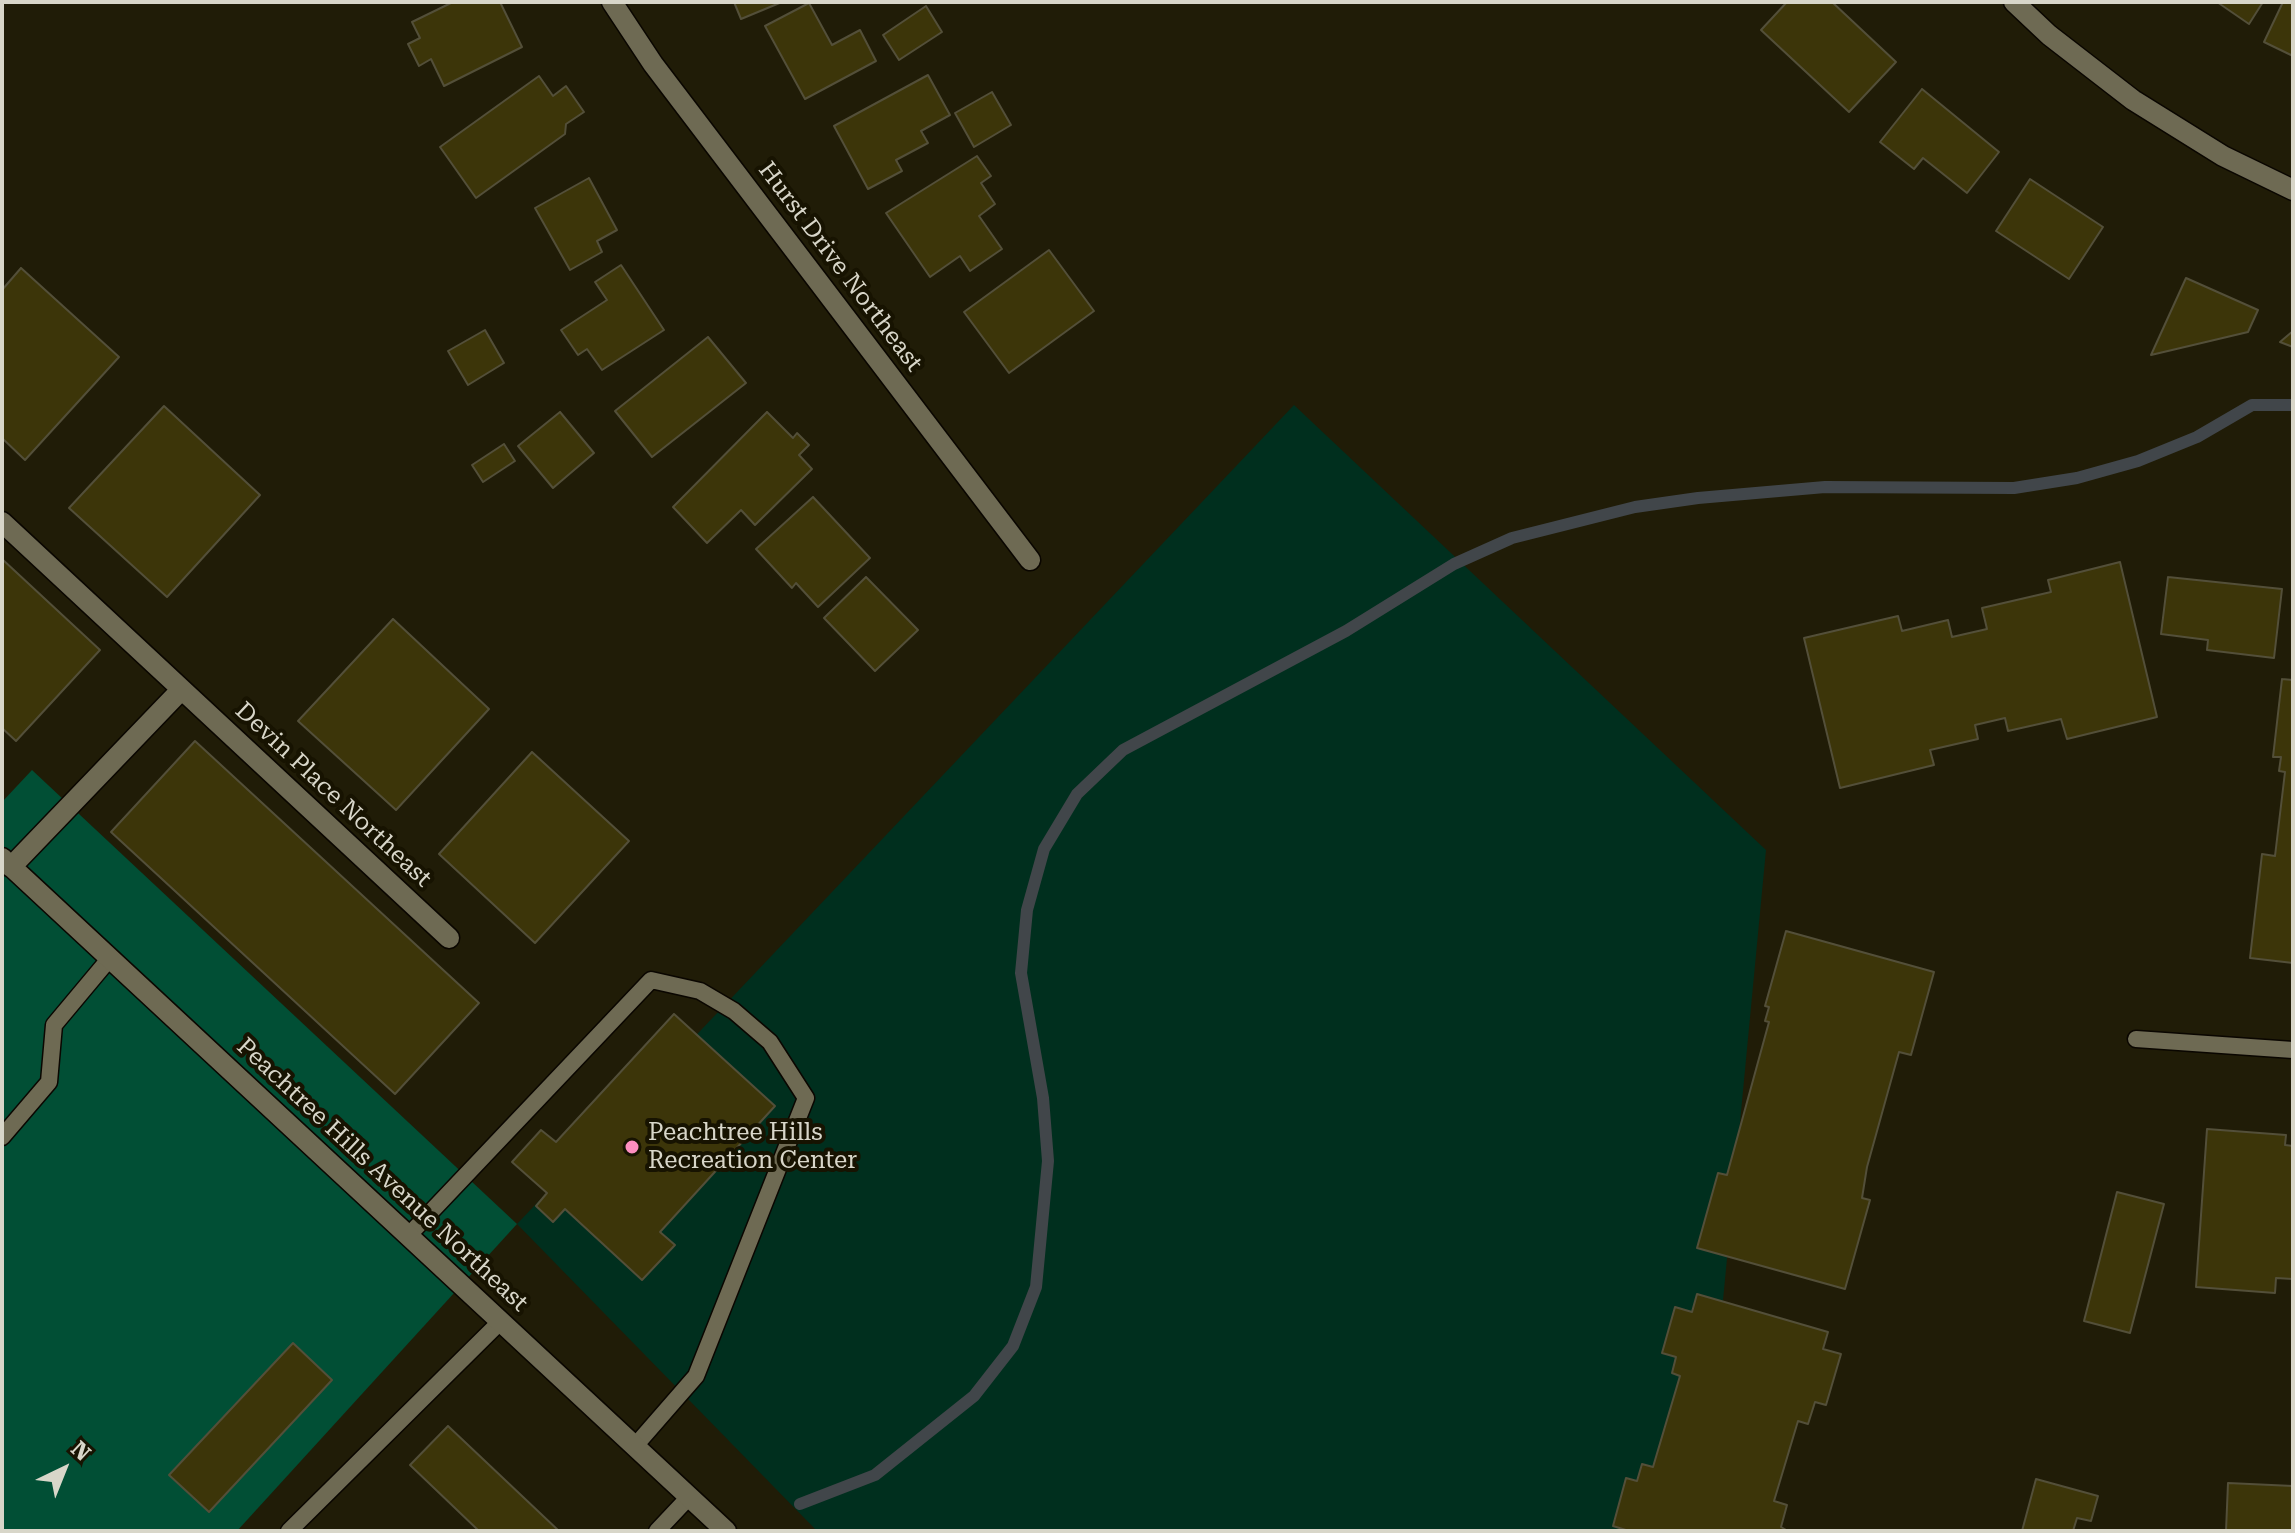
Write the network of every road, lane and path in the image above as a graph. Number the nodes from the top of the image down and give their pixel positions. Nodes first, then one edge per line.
1 (612, 2) edge
2 (2014, 2) edge
3 (2293, 190) edge
4 (2, 522) edge
5 (1030, 560) dead end
6 (181, 690) junction
7 (7, 862) edge
8 (449, 938) dead end
9 (110, 958) junction
10 (2136, 1039) dead end
11 (2293, 1050) edge
12 (2, 1137) edge
13 (408, 1236) junction
14 (501, 1321) junction
15 (635, 1446) junction
16 (689, 1497) junction
17 (289, 1531) edge
18 (657, 1531) edge
19 (726, 1531) edge

1 - 5 street, Hurst Drive Northeast
2 - 3 street
4 - 6 street, Devin Place Northeast
6 - 7 street
6 - 8 street, Devin Place Northeast
7 - 9 street, Peachtree Hills Avenue Northeast
9 - 12 lane
9 - 13 street, Peachtree Hills Avenue Northeast
10 - 11 lane
13 - 14 street, Peachtree Hills Avenue Northeast
13 - 15 lane
14 - 15 street, Peachtree Hills Avenue Northeast
14 - 17 lane
15 - 16 street, Peachtree Hills Avenue Northeast
16 - 18 lane
16 - 19 street, Peachtree Hills Avenue Northeast

